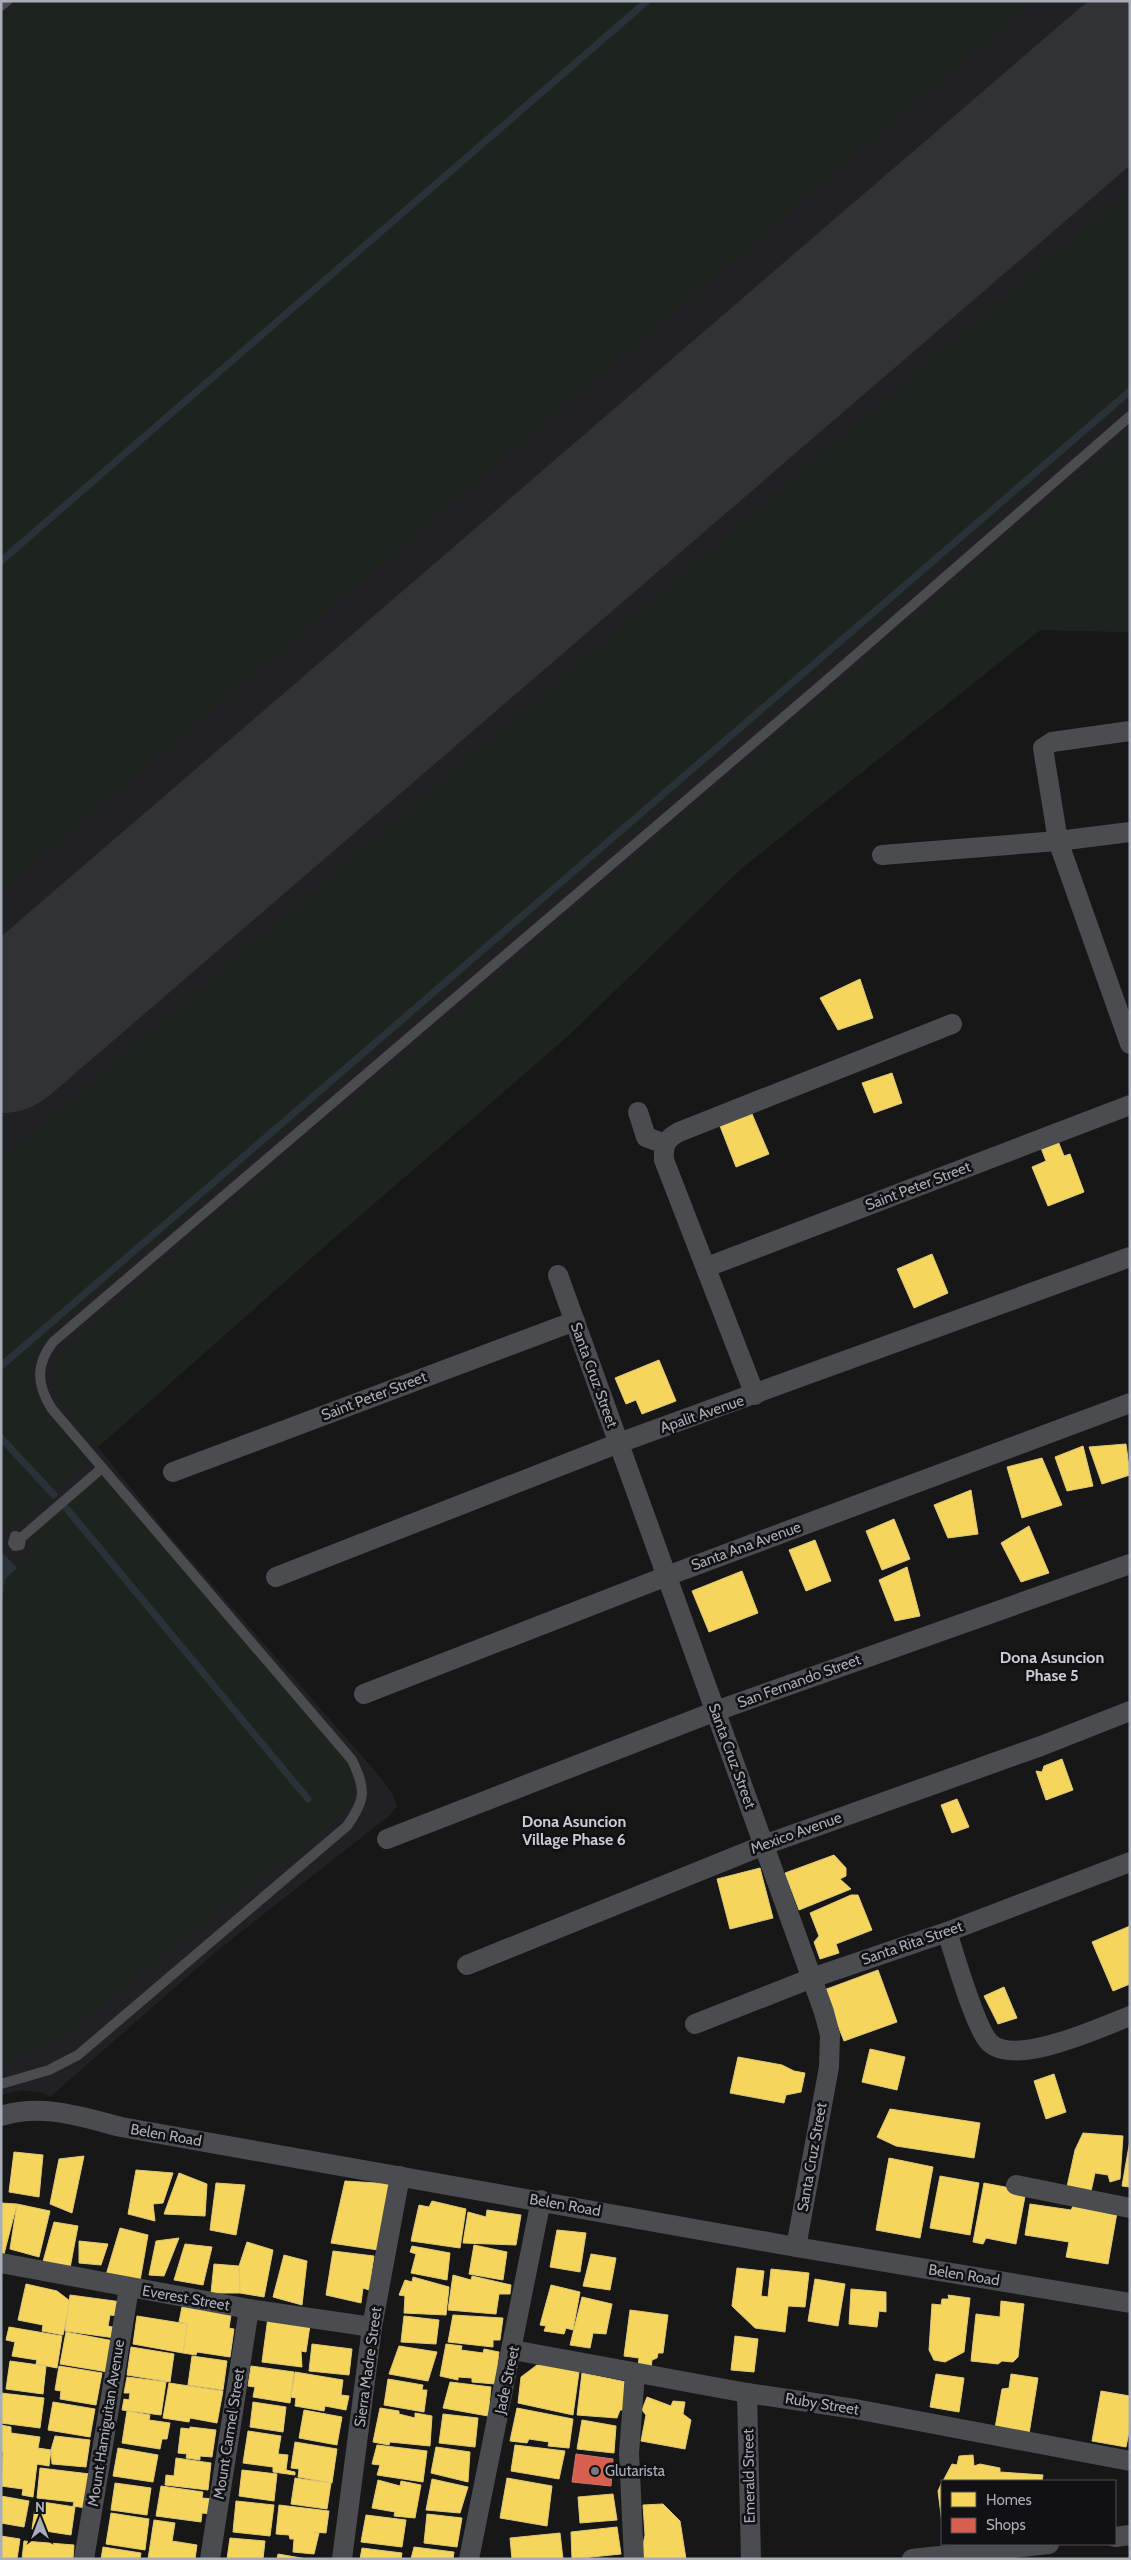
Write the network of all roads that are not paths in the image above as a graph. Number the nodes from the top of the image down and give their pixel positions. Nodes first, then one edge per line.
1 (7, 1) edge
2 (1, 6) edge
3 (1130, 416) edge
4 (1130, 731) edge
5 (1130, 832) edge
6 (1058, 841) junction
7 (882, 855) dead end
8 (952, 1024) dead end
9 (1130, 1044) edge
10 (1130, 1105) edge
11 (638, 1112) dead end
12 (665, 1144) junction
13 (1130, 1257) edge
14 (707, 1267) junction
15 (558, 1275) dead end
16 (575, 1321) junction
17 (755, 1396) junction
18 (1130, 1403) edge
19 (619, 1443) junction
20 (102, 1468) junction
21 (172, 1472) dead end
22 (21, 1538) dead end
23 (1130, 1564) edge
24 (667, 1576) junction
25 (276, 1577) dead end
26 (364, 1694) dead end
27 (716, 1711) junction
28 (1130, 1711) edge
29 (387, 1839) dead end
30 (764, 1844) junction
31 (1130, 1862) edge
32 (947, 1932) junction
33 (467, 1965) dead end
34 (812, 1978) junction
35 (1130, 2016) edge
36 (695, 2024) dead end
37 (1, 2084) edge
38 (1, 2116) edge
39 (400, 2176) junction
40 (1016, 2185) dead end
41 (541, 2200) junction
42 (1130, 2208) edge
43 (796, 2247) junction
44 (1, 2263) edge
45 (129, 2288) junction
46 (1130, 2303) edge
47 (249, 2308) junction
48 (372, 2327) junction
49 (513, 2350) junction
50 (634, 2373) junction
51 (747, 2393) junction
52 (1130, 2461) edge
53 (1130, 2535) edge
54 (1116, 2537) edge
55 (1040, 2545) edge
56 (84, 2559) edge
57 (210, 2559) edge
58 (342, 2559) edge
59 (470, 2559) edge
60 (634, 2559) edge
61 (751, 2559) edge
62 (912, 2559) edge

1 - 2 lane
3 - 20 lane
4 - 6 street
5 - 6 street
6 - 7 street
6 - 9 street
8 - 12 street
10 - 14 street, Saint Peter Street
11 - 12 street
12 - 14 street
13 - 17 street, Apalit Avenue
14 - 17 street
15 - 16 street, Santa Cruz Street
16 - 19 street, Santa Cruz Street
16 - 21 street, Saint Peter Street
17 - 19 street, Apalit Avenue
18 - 24 street, Santa Ana Avenue
19 - 24 street, Santa Cruz Street
19 - 25 street, Apalit Avenue
20 - 22 lane
20 - 37 lane
23 - 27 street, San Fernando Street
24 - 26 street, Santa Ana Avenue
24 - 27 street, Santa Cruz Street
27 - 29 street, San Fernando Street
27 - 30 street, Santa Cruz Street
28 - 30 street, Mexico Avenue
30 - 33 street, Mexico Avenue
30 - 34 street, Santa Cruz Street
31 - 32 street, Santa Rita Street
32 - 34 street, Santa Rita Street
32 - 35 street
34 - 36 street, Santa Rita Street
34 - 43 street, Santa Cruz Street
38 - 39 street, Belen Road
39 - 41 street, Belen Road
39 - 48 street, Sierra Madre Street
40 - 42 street
41 - 43 street, Belen Road
41 - 49 street, Jade Street
43 - 46 street, Belen Road
44 - 45 street, Everest Street
45 - 47 street, Everest Street
45 - 56 street, Mount Hamiguitan Avenue
47 - 48 street, Everest Street
47 - 57 street, Mount Carmel Street
48 - 58 street, Sierra Madre Street
49 - 50 street, Ruby Street
49 - 59 street, Jade Street
50 - 51 street, Ruby Street
50 - 60 street
51 - 52 street, Ruby Street
51 - 61 street, Emerald Street
53 - 54 street
55 - 62 street

